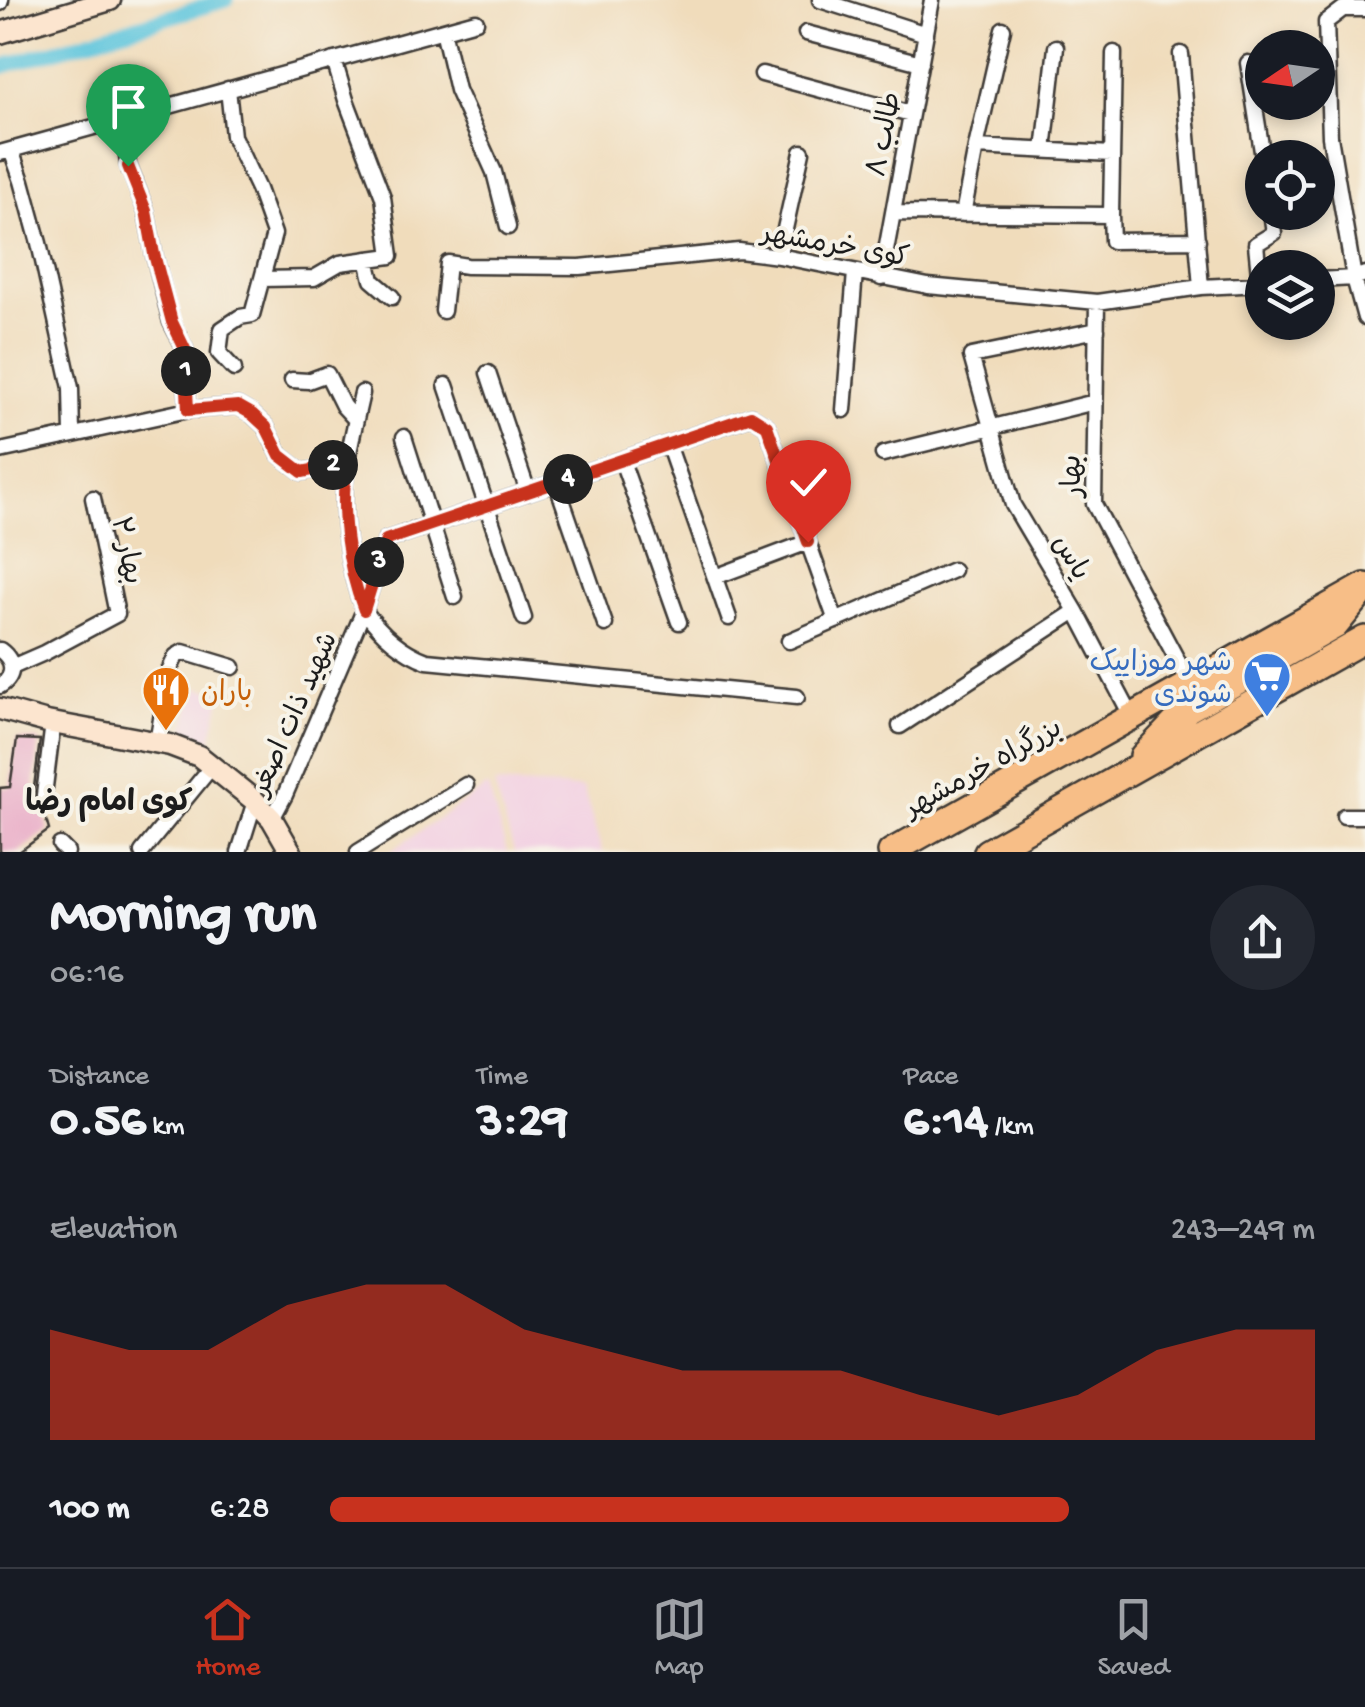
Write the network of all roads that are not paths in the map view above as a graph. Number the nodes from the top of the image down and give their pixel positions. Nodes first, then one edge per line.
1 (110, 0) edge
2 (820, 0) edge
3 (932, 0) edge
4 (82, 4) edge
5 (1365, 9) edge
6 (476, 21) dead end
7 (1003, 29) dead end
8 (444, 30) junction
9 (0, 33) edge
10 (806, 33) dead end
11 (926, 34) junction
12 (1056, 47) dead end
13 (1114, 53) dead end
14 (1181, 54) dead end
15 (334, 60) junction
16 (920, 63) junction
17 (762, 74) dead end
18 (228, 89) junction
19 (911, 114) junction
20 (123, 119) junction
21 (976, 146) junction
22 (1044, 150) junction
23 (5, 152) edge
24 (802, 152) dead end
25 (1112, 154) junction
26 (893, 213) junction
27 (963, 214) junction
28 (1111, 216) junction
29 (508, 227) dead end
30 (1273, 230) edge
31 (1198, 240) junction
32 (1257, 250) edge
33 (779, 256) junction
34 (367, 259) junction
35 (855, 272) junction
36 (1360, 276) edge
37 (881, 278) junction
38 (1335, 278) edge
39 (262, 279) junction
40 (1245, 285) edge
41 (1201, 287) junction
42 (392, 298) dead end
43 (1097, 302) junction
44 (442, 311) dead end
45 (1365, 318) edge
46 (1097, 330) junction
47 (234, 369) dead end
48 (488, 374) dead end
49 (292, 380) dead end
50 (446, 385) dead end
51 (362, 393) dead end
52 (1095, 402) junction
53 (188, 410) junction
54 (844, 410) dead end
55 (356, 420) junction
56 (990, 428) junction
57 (72, 435) junction
58 (404, 437) dead end
59 (668, 444) junction
60 (0, 451) edge
61 (883, 454) dead end
62 (622, 460) junction
63 (348, 463) junction
64 (556, 482) junction
65 (528, 492) junction
66 (93, 498) dead end
67 (486, 506) junction
68 (433, 524) junction
69 (808, 542) junction
70 (952, 570) dead end
71 (715, 577) junction
72 (1365, 588) edge
73 (455, 597) dead end
74 (364, 610) junction
75 (1076, 611) junction
76 (524, 618) dead end
77 (729, 618) dead end
78 (836, 620) junction
79 (679, 622) dead end
80 (605, 624) dead end
81 (1365, 640) edge
82 (788, 641) dead end
83 (0, 650) edge
84 (12, 667) junction
85 (232, 667) dead end
86 (1256, 673) junction
87 (1190, 684) junction
88 (0, 686) edge
89 (797, 697) dead end
90 (0, 709) edge
91 (1132, 716) junction
92 (52, 724) junction
93 (900, 726) dead end
94 (157, 743) junction
95 (214, 766) junction
96 (466, 785) dead end
97 (255, 800) junction
98 (43, 803) dead end
99 (1344, 816) dead end
100 (1365, 816) edge
101 (272, 818) junction
102 (142, 852) edge
103 (240, 852) edge
104 (291, 852) edge
105 (358, 852) edge
106 (891, 852) edge
107 (987, 852) edge

1 - 4 main road
2 - 11 street
3 - 11 street, طالب ۸
4 - 9 main road
5 - 36 street
6 - 8 street
7 - 21 street
8 - 15 street
8 - 29 street
10 - 16 street
11 - 16 street, طالب ۸
12 - 22 street
13 - 25 street
14 - 31 street
15 - 18 street
15 - 34 street
16 - 19 street, طالب ۸
17 - 19 street
18 - 20 street
18 - 39 street
19 - 26 street, طالب ۸
20 - 23 street
20 - 53 street
21 - 22 street
21 - 27 street
22 - 25 street
23 - 57 street
24 - 33 street
25 - 28 street
26 - 27 street
26 - 37 street, طالب ۸
27 - 28 street
28 - 31 street
30 - 32 street
31 - 41 street
33 - 35 street, کوی خرمشهر
33 - 44 street, کوی خرمشهر
34 - 39 street
34 - 42 street
35 - 37 street, کوی خرمشهر
35 - 54 street
36 - 38 street
36 - 45 street
37 - 43 street, کوی خرمشهر
39 - 47 street
40 - 41 street, کوی خرمشهر
41 - 43 street, کوی خرمشهر
43 - 46 street, بهار
46 - 52 street, بهار
46 - 56 street, یاس
48 - 65 street
49 - 55 street
50 - 67 street
51 - 55 street, شهید ذات اصغر
52 - 56 street
52 - 87 street, بهار
53 - 57 street
53 - 63 street
55 - 63 street, شهید ذات اصغر
56 - 61 street
56 - 75 street, یاس
57 - 60 street
58 - 68 street
59 - 62 street
59 - 69 street
59 - 71 street
62 - 64 street
62 - 79 street
63 - 74 street, شهید ذات اصغر
64 - 65 street
64 - 80 street
65 - 67 street
66 - 84 street, بهار ۲
67 - 68 street
67 - 76 street
68 - 73 street
68 - 74 street
69 - 71 street
69 - 78 street
70 - 78 street
71 - 77 street
72 - 86 highway, بزرگراه خرمشهر
74 - 89 street
74 - 101 street, شهید ذات اصغر
75 - 91 street, یاس
75 - 93 street
78 - 82 street
81 - 86 highway, بزرگراه خرمشهر
83 - 84 street
84 - 88 street
85 - 94 street
86 - 87 highway, بزرگراه خرمشهر
86 - 107 highway, بزرگراه خرمشهر
87 - 91 highway, بزرگراه خرمشهر
90 - 92 main road
91 - 106 highway, بزرگراه خرمشهر
92 - 94 main road
92 - 98 street
94 - 95 main road
95 - 97 main road
95 - 102 street
96 - 105 street
97 - 101 main road
97 - 103 street
99 - 100 street
101 - 104 main road

